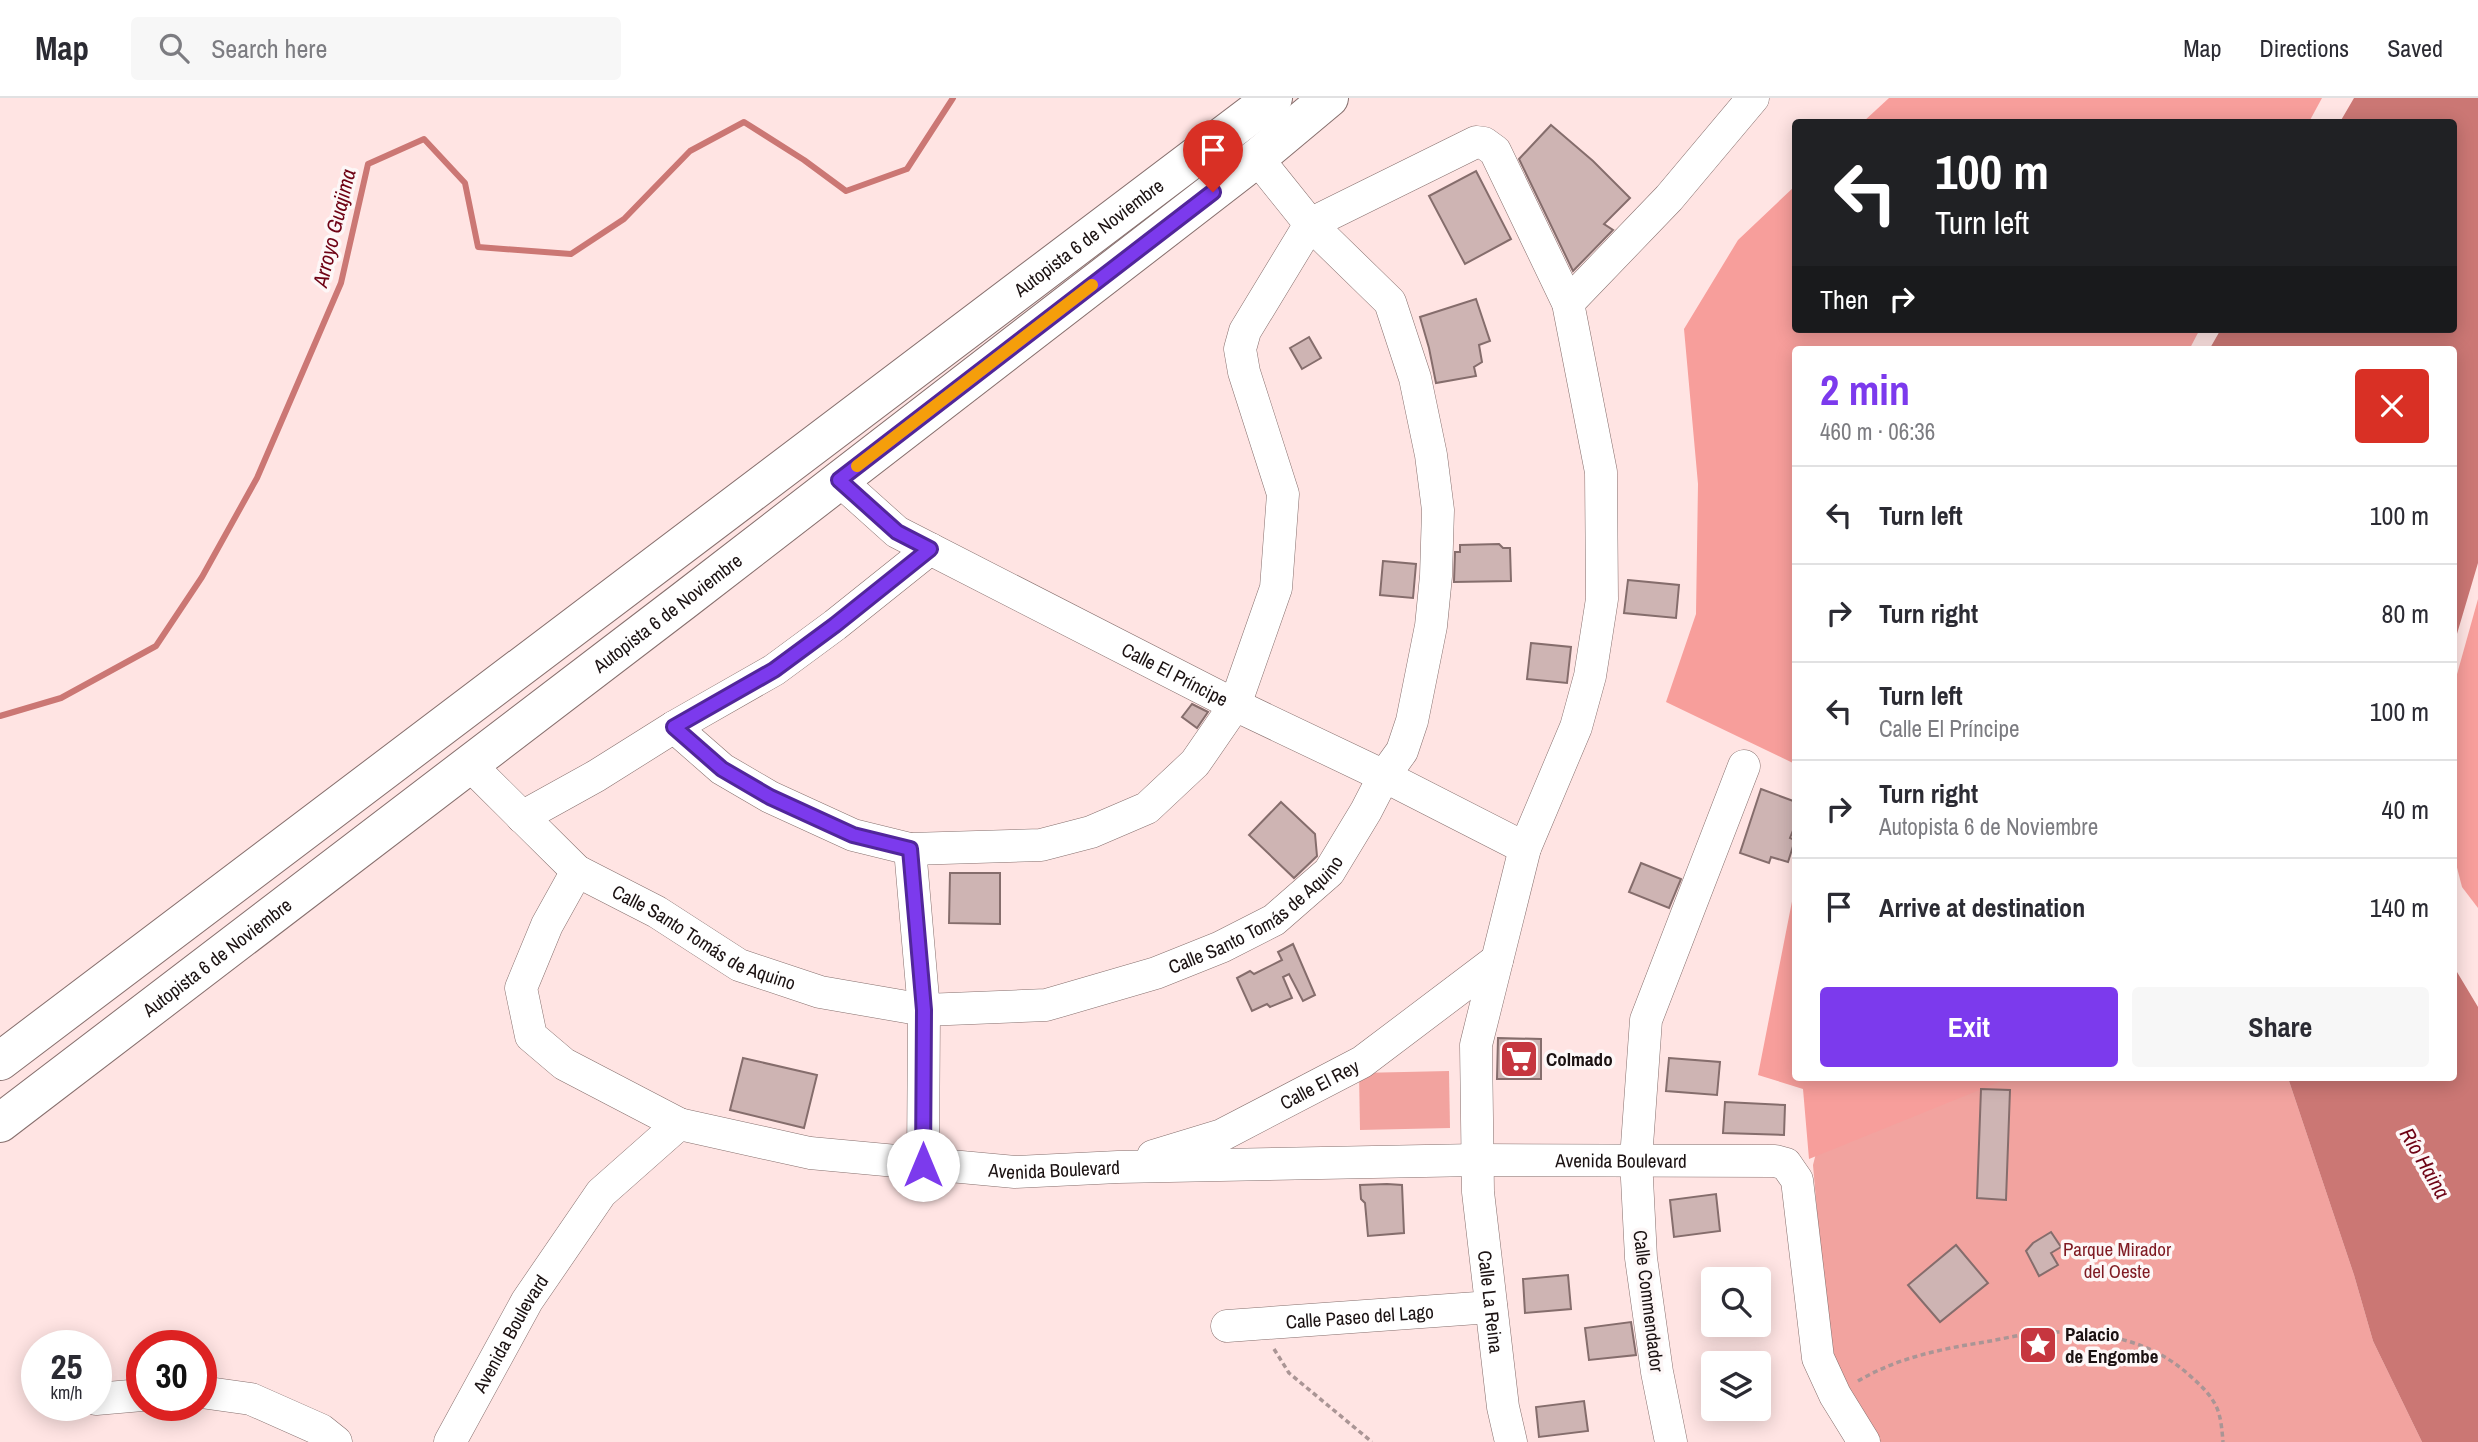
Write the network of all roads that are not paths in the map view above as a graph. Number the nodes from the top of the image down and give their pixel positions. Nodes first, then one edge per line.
1 (1273, 98) edge
2 (1329, 98) edge
3 (1753, 98) edge
4 (1257, 158) junction
5 (1311, 224) junction
6 (1567, 303) junction
7 (839, 480) junction
8 (930, 549) junction
9 (1235, 705) junction
10 (674, 727) junction
11 (469, 764) junction
12 (1744, 766) dead end
13 (1384, 776) junction
14 (522, 817) junction
15 (1525, 848) junction
16 (910, 849) junction
17 (577, 871) junction
18 (1497, 960) junction
19 (924, 1010) junction
20 (0, 1061) edge
21 (0, 1123) edge
22 (679, 1124) junction
23 (1636, 1159) junction
24 (1476, 1160) junction
25 (923, 1165) junction
26 (1118, 1167) junction
27 (1491, 1307) junction
28 (1227, 1326) dead end
29 (217, 1394) edge
30 (336, 1442) edge
31 (450, 1442) edge
32 (1511, 1442) edge
33 (1671, 1442) edge
34 (1864, 1442) edge

1 - 20 highway, Autopista 6 de Noviembre
2 - 4 highway, Autopista 6 de Noviembre
3 - 6 street
4 - 5 street, Calle Santo Tomás de Aquino
4 - 7 highway, Autopista 6 de Noviembre
5 - 6 street, Calle La Reina
5 - 9 street
5 - 13 street, Calle Santo Tomás de Aquino
6 - 15 street, Calle La Reina
7 - 8 street, Calle El Príncipe
7 - 11 highway, Autopista 6 de Noviembre
8 - 9 street, Calle El Príncipe
8 - 10 street
9 - 13 street, Calle El Príncipe
9 - 16 street
10 - 14 street
10 - 16 street
11 - 14 street, Calle Santo Tomás de Aquino
11 - 21 highway, Autopista 6 de Noviembre
12 - 23 street, Calle Commendador
13 - 15 street, Calle El Príncipe
13 - 19 street, Calle Santo Tomás de Aquino
14 - 17 street, Calle Santo Tomás de Aquino
15 - 18 street, Calle La Reina
16 - 19 street
17 - 19 street, Calle Santo Tomás de Aquino
17 - 22 street
18 - 24 street, Calle La Reina
18 - 26 street, Calle El Rey
19 - 25 street
22 - 25 street, Avenida Boulevard
22 - 31 street, Avenida Boulevard
23 - 24 street, Avenida Boulevard
23 - 33 street, Calle Commendador
23 - 34 street, Avenida Boulevard
24 - 26 street, Avenida Boulevard
24 - 27 street, Calle La Reina
25 - 26 street, Avenida Boulevard
27 - 28 street, Calle Paseo del Lago
27 - 32 street, Calle La Reina
29 - 30 street

